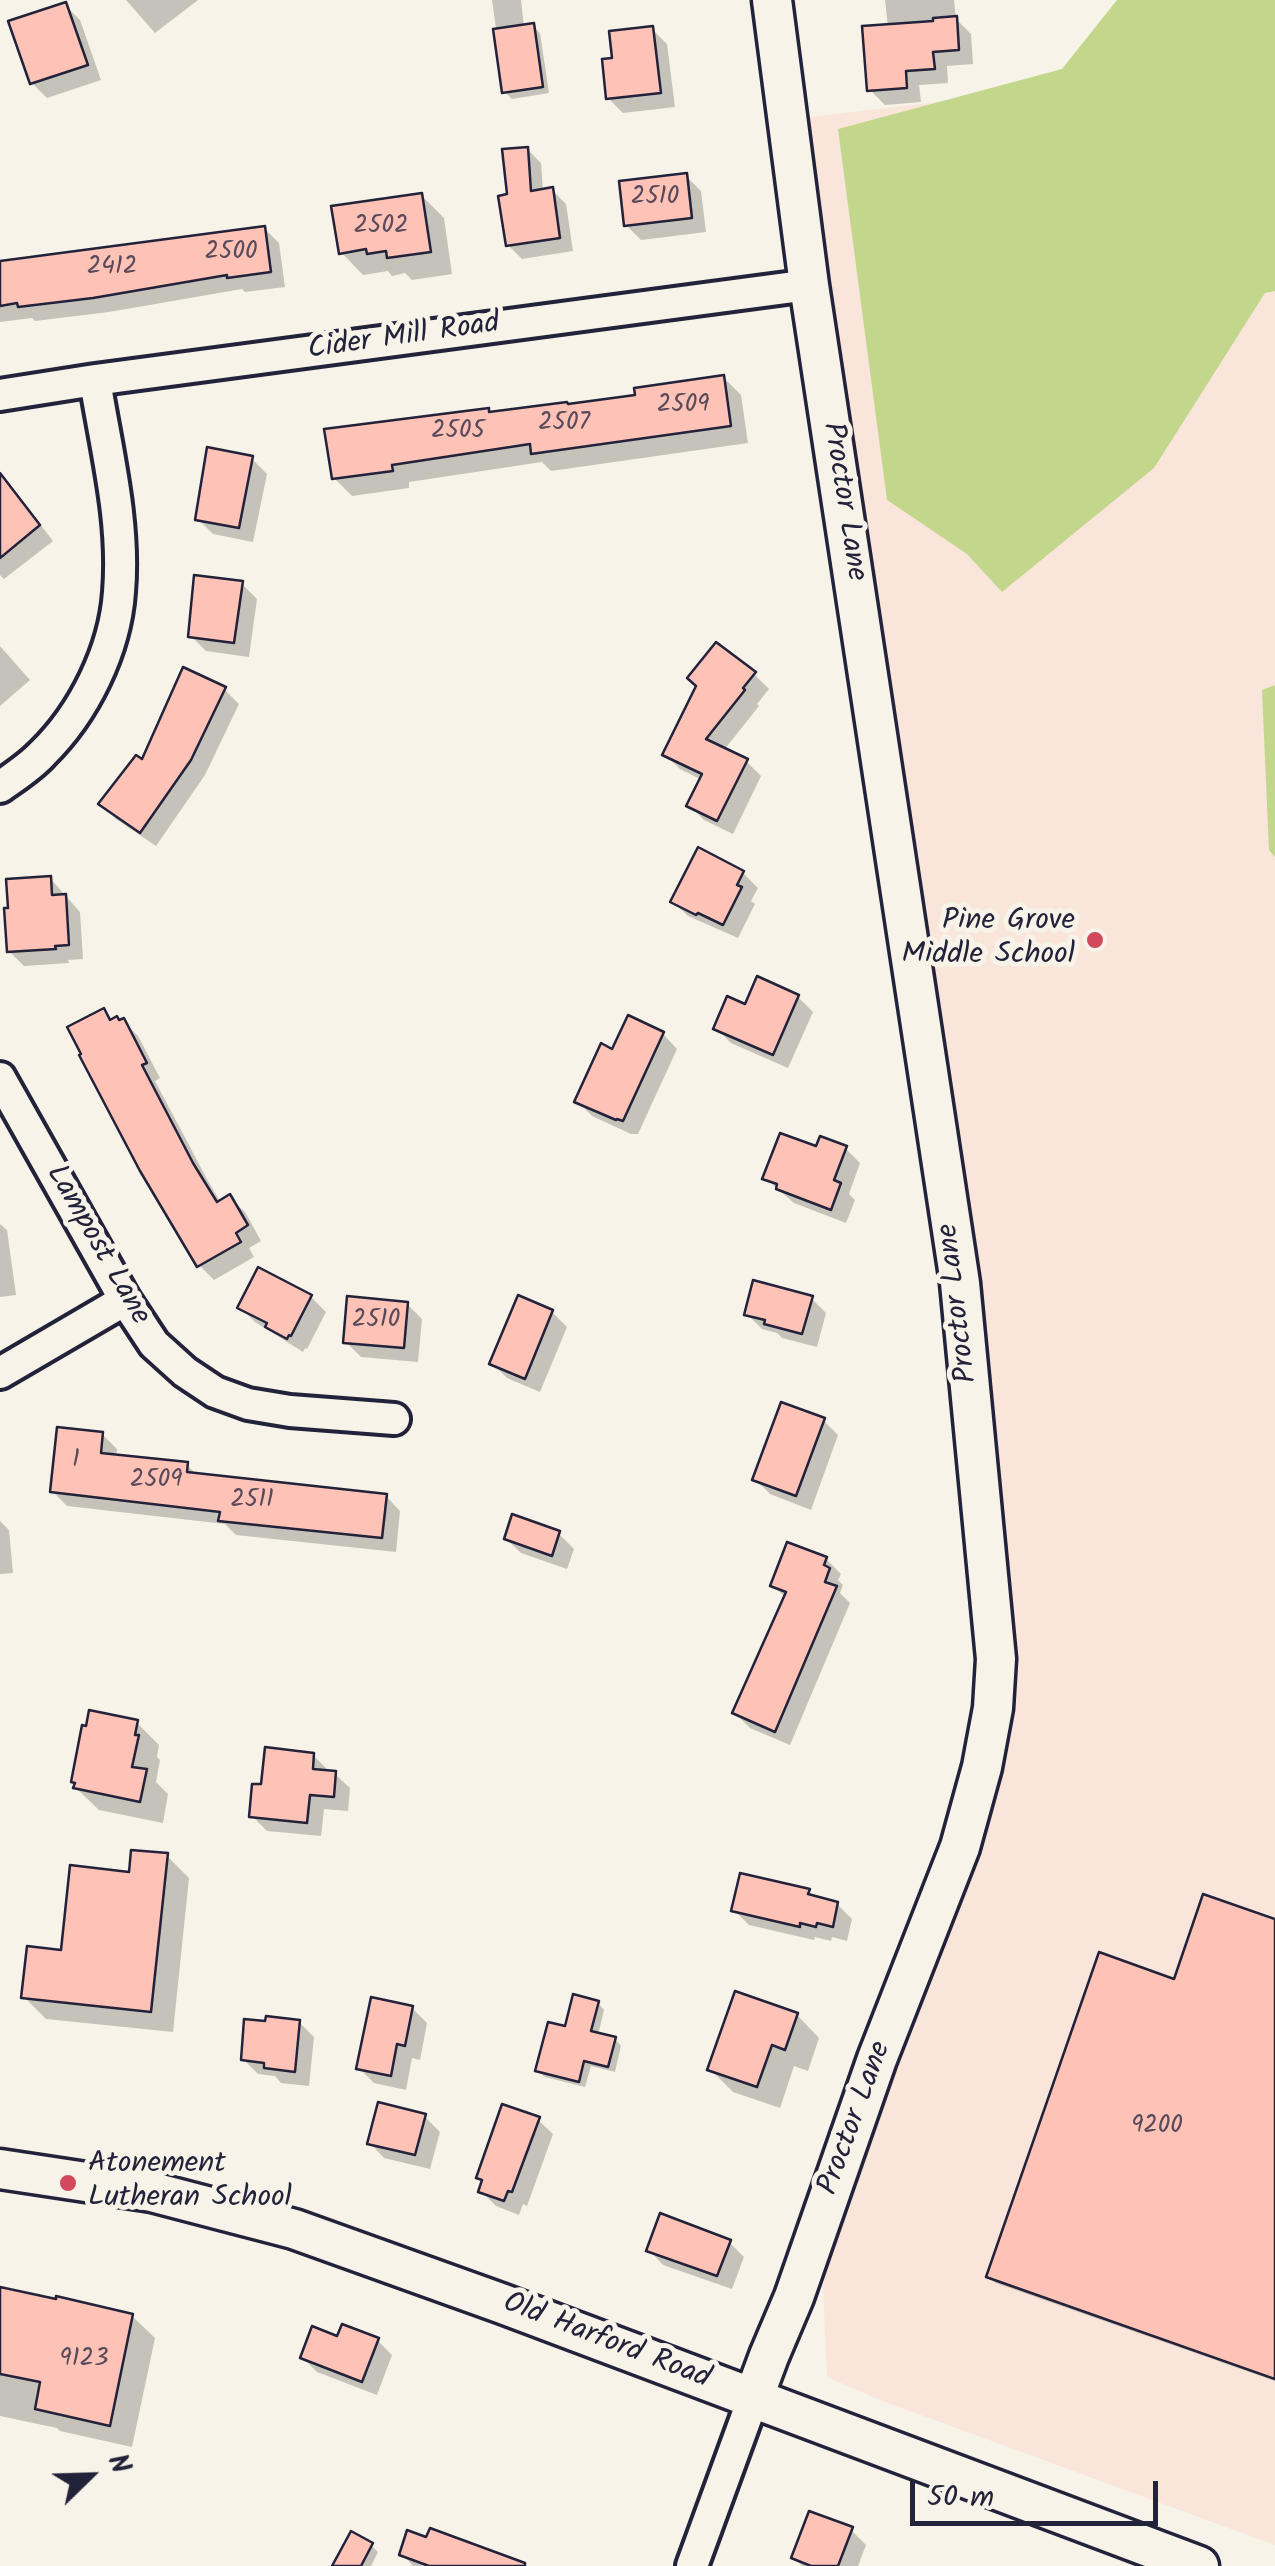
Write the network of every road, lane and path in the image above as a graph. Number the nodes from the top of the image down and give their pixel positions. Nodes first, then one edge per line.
1 (772, 0) edge
2 (809, 285) junction
3 (95, 380) junction
4 (0, 395) edge
5 (0, 787) edge
6 (0, 1078) edge
7 (124, 1300) junction
8 (0, 1373) edge
9 (394, 1419) dead end
10 (0, 2170) edge
11 (754, 2399) junction
12 (692, 2566) edge
13 (1199, 2566) edge

1 - 2 street, Proctor Lane
2 - 3 street, Cider Mill Road
2 - 11 street, Proctor Lane
3 - 4 street, Cider Mill Road
3 - 5 street
6 - 7 street, Lampost Lane
7 - 8 street
7 - 9 street, Lampost Lane
10 - 11 street, Old Harford Road
11 - 12 street, Proctor Lane
11 - 13 street, Old Harford Road

